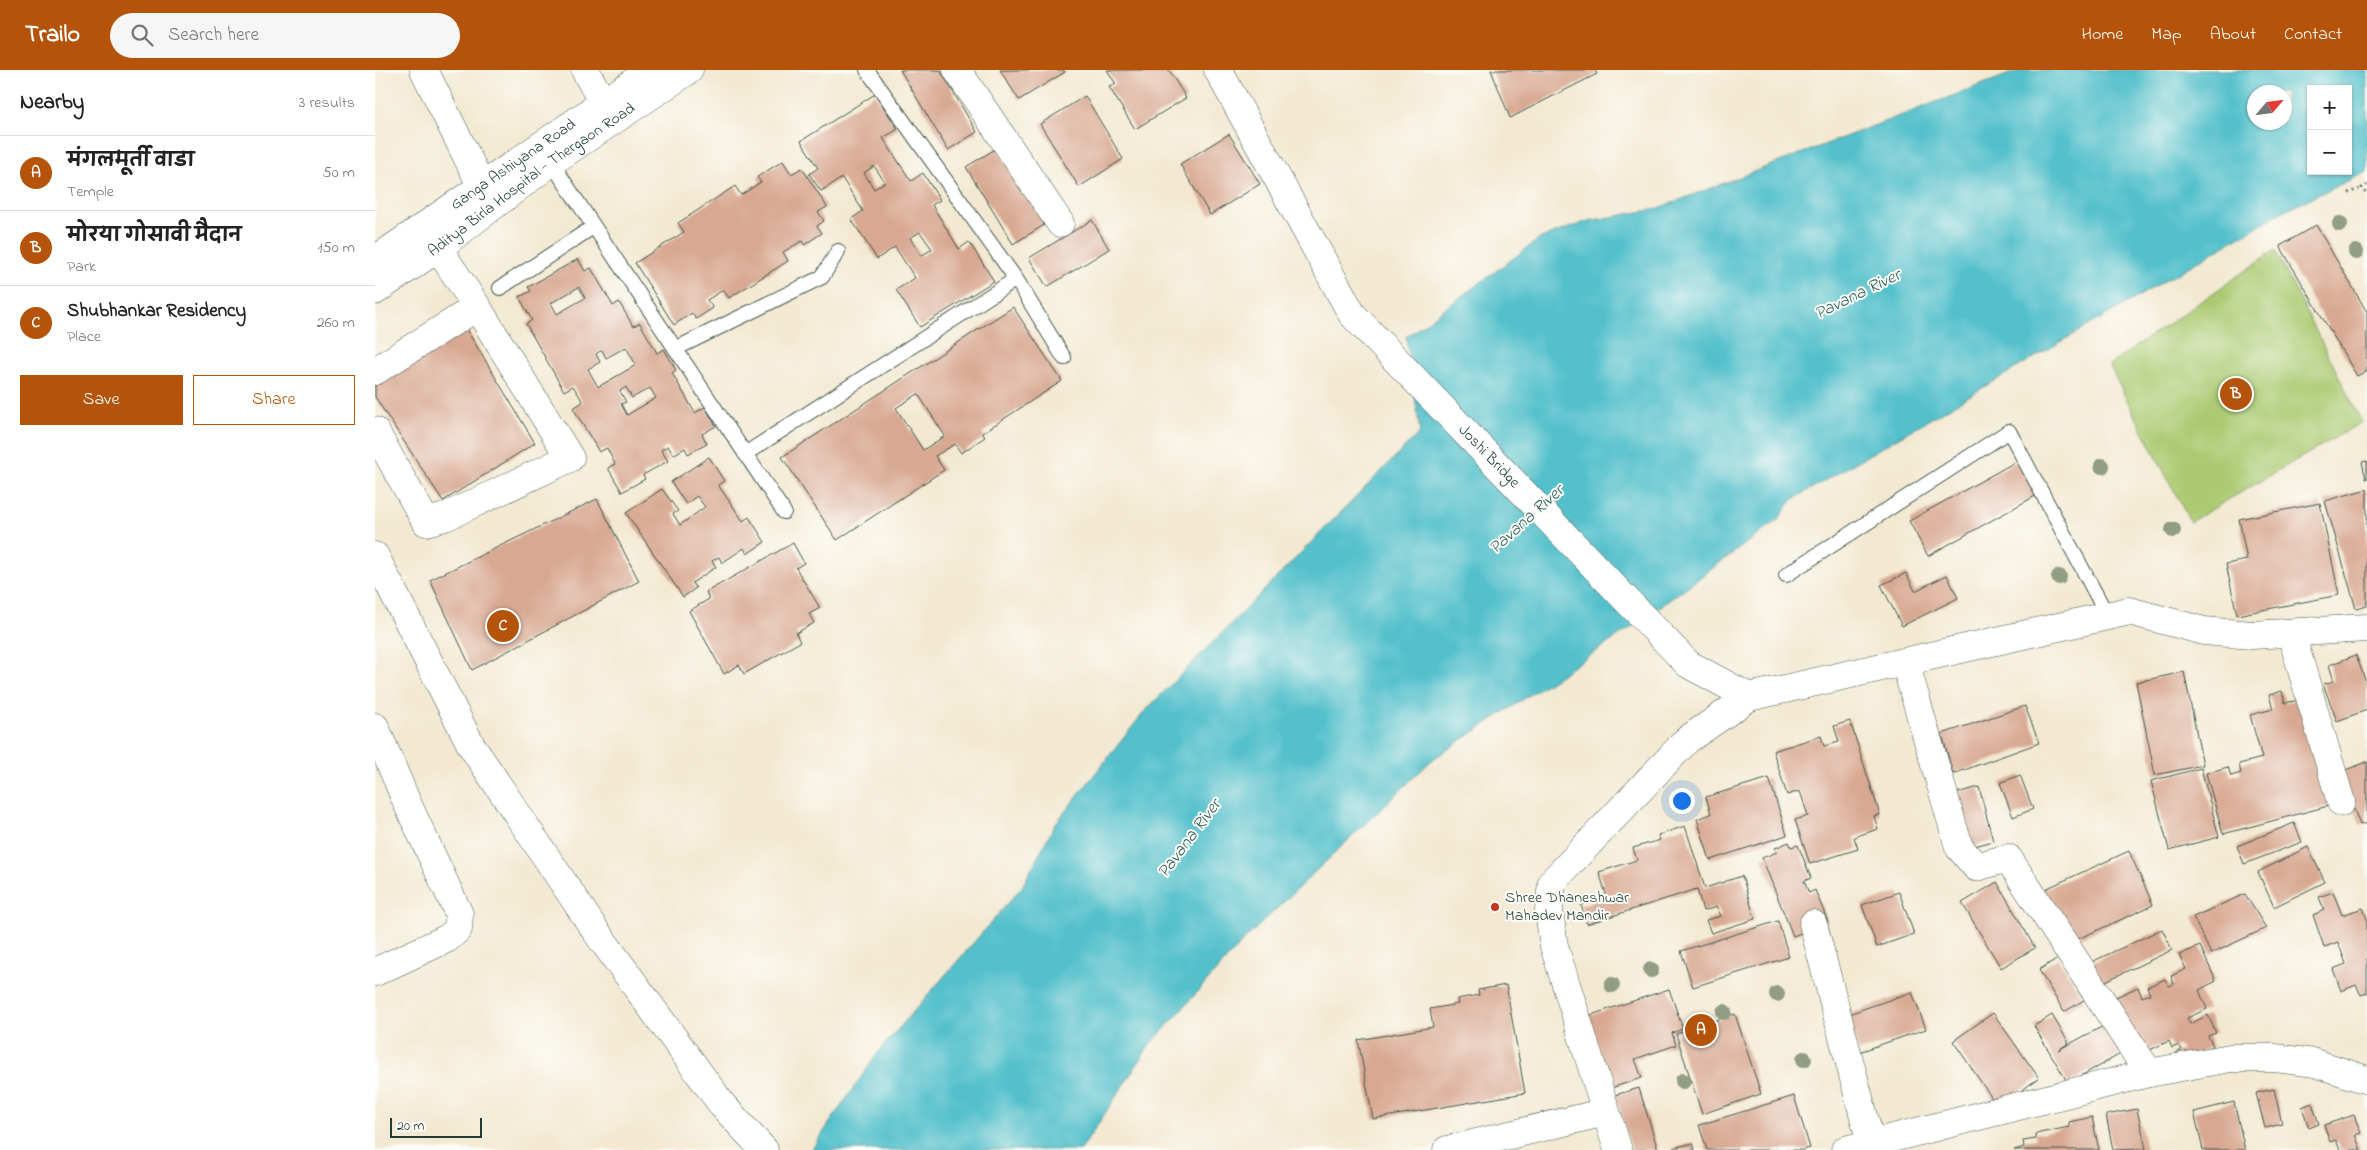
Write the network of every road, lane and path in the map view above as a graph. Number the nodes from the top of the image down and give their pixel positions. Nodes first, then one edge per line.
1 (424, 70) edge
2 (585, 70) edge
3 (651, 70) edge
4 (689, 70) edge
5 (867, 70) edge
6 (957, 70) edge
7 (1218, 70) edge
8 (603, 103) junction
9 (551, 162) junction
10 (481, 185) junction
11 (2367, 185) edge
12 (2362, 188) junction
13 (2349, 193) dead end
14 (2367, 195) edge
15 (1060, 223) dead end
16 (593, 227) junction
17 (438, 248) junction
18 (838, 251) dead end
19 (375, 260) edge
20 (1016, 279) junction
21 (500, 288) dead end
22 (375, 291) edge
23 (477, 307) junction
24 (675, 350) junction
25 (1064, 358) dead end
26 (375, 371) edge
27 (375, 431) edge
28 (745, 454) junction
29 (784, 512) dead end
30 (375, 556) edge
31 (1786, 575) dead end
32 (2107, 615) junction
33 (2367, 628) edge
34 (2291, 633) junction
35 (1905, 662) junction
36 (1749, 697) junction
37 (375, 727) edge
38 (2341, 802) dead end
39 (1813, 924) dead end
40 (375, 972) edge
41 (2149, 1073) junction
42 (2367, 1080) edge
43 (1605, 1112) junction
44 (1871, 1143) junction
45 (764, 1150) edge
46 (1447, 1150) edge
47 (1618, 1150) edge
48 (1845, 1150) edge

1 - 10 street
2 - 8 street
3 - 8 street, Ganga Ashiyana Road
4 - 9 street, Aditya Birla Hospital - Thergaon Road
5 - 20 lane
6 - 15 street
7 - 36 street, Joshi Bridge
8 - 10 street, Ganga Ashiyana Road
9 - 16 lane
9 - 17 street, Aditya Birla Hospital - Thergaon Road
10 - 19 street, Ganga Ashiyana Road
11 - 12 path
12 - 13 path
12 - 14 path
16 - 21 lane
16 - 24 lane
17 - 22 street, Aditya Birla Hospital - Thergaon Road
17 - 23 street
18 - 24 lane
20 - 25 lane
20 - 28 lane
23 - 26 street
23 - 27 street
24 - 28 lane
28 - 29 lane
30 - 45 street
31 - 32 lane
32 - 34 street
32 - 35 street
33 - 34 street
34 - 38 street
35 - 36 street
35 - 41 street
36 - 43 street
37 - 40 street
39 - 44 street
41 - 42 street
41 - 44 street
43 - 46 street
43 - 47 street
44 - 48 street

